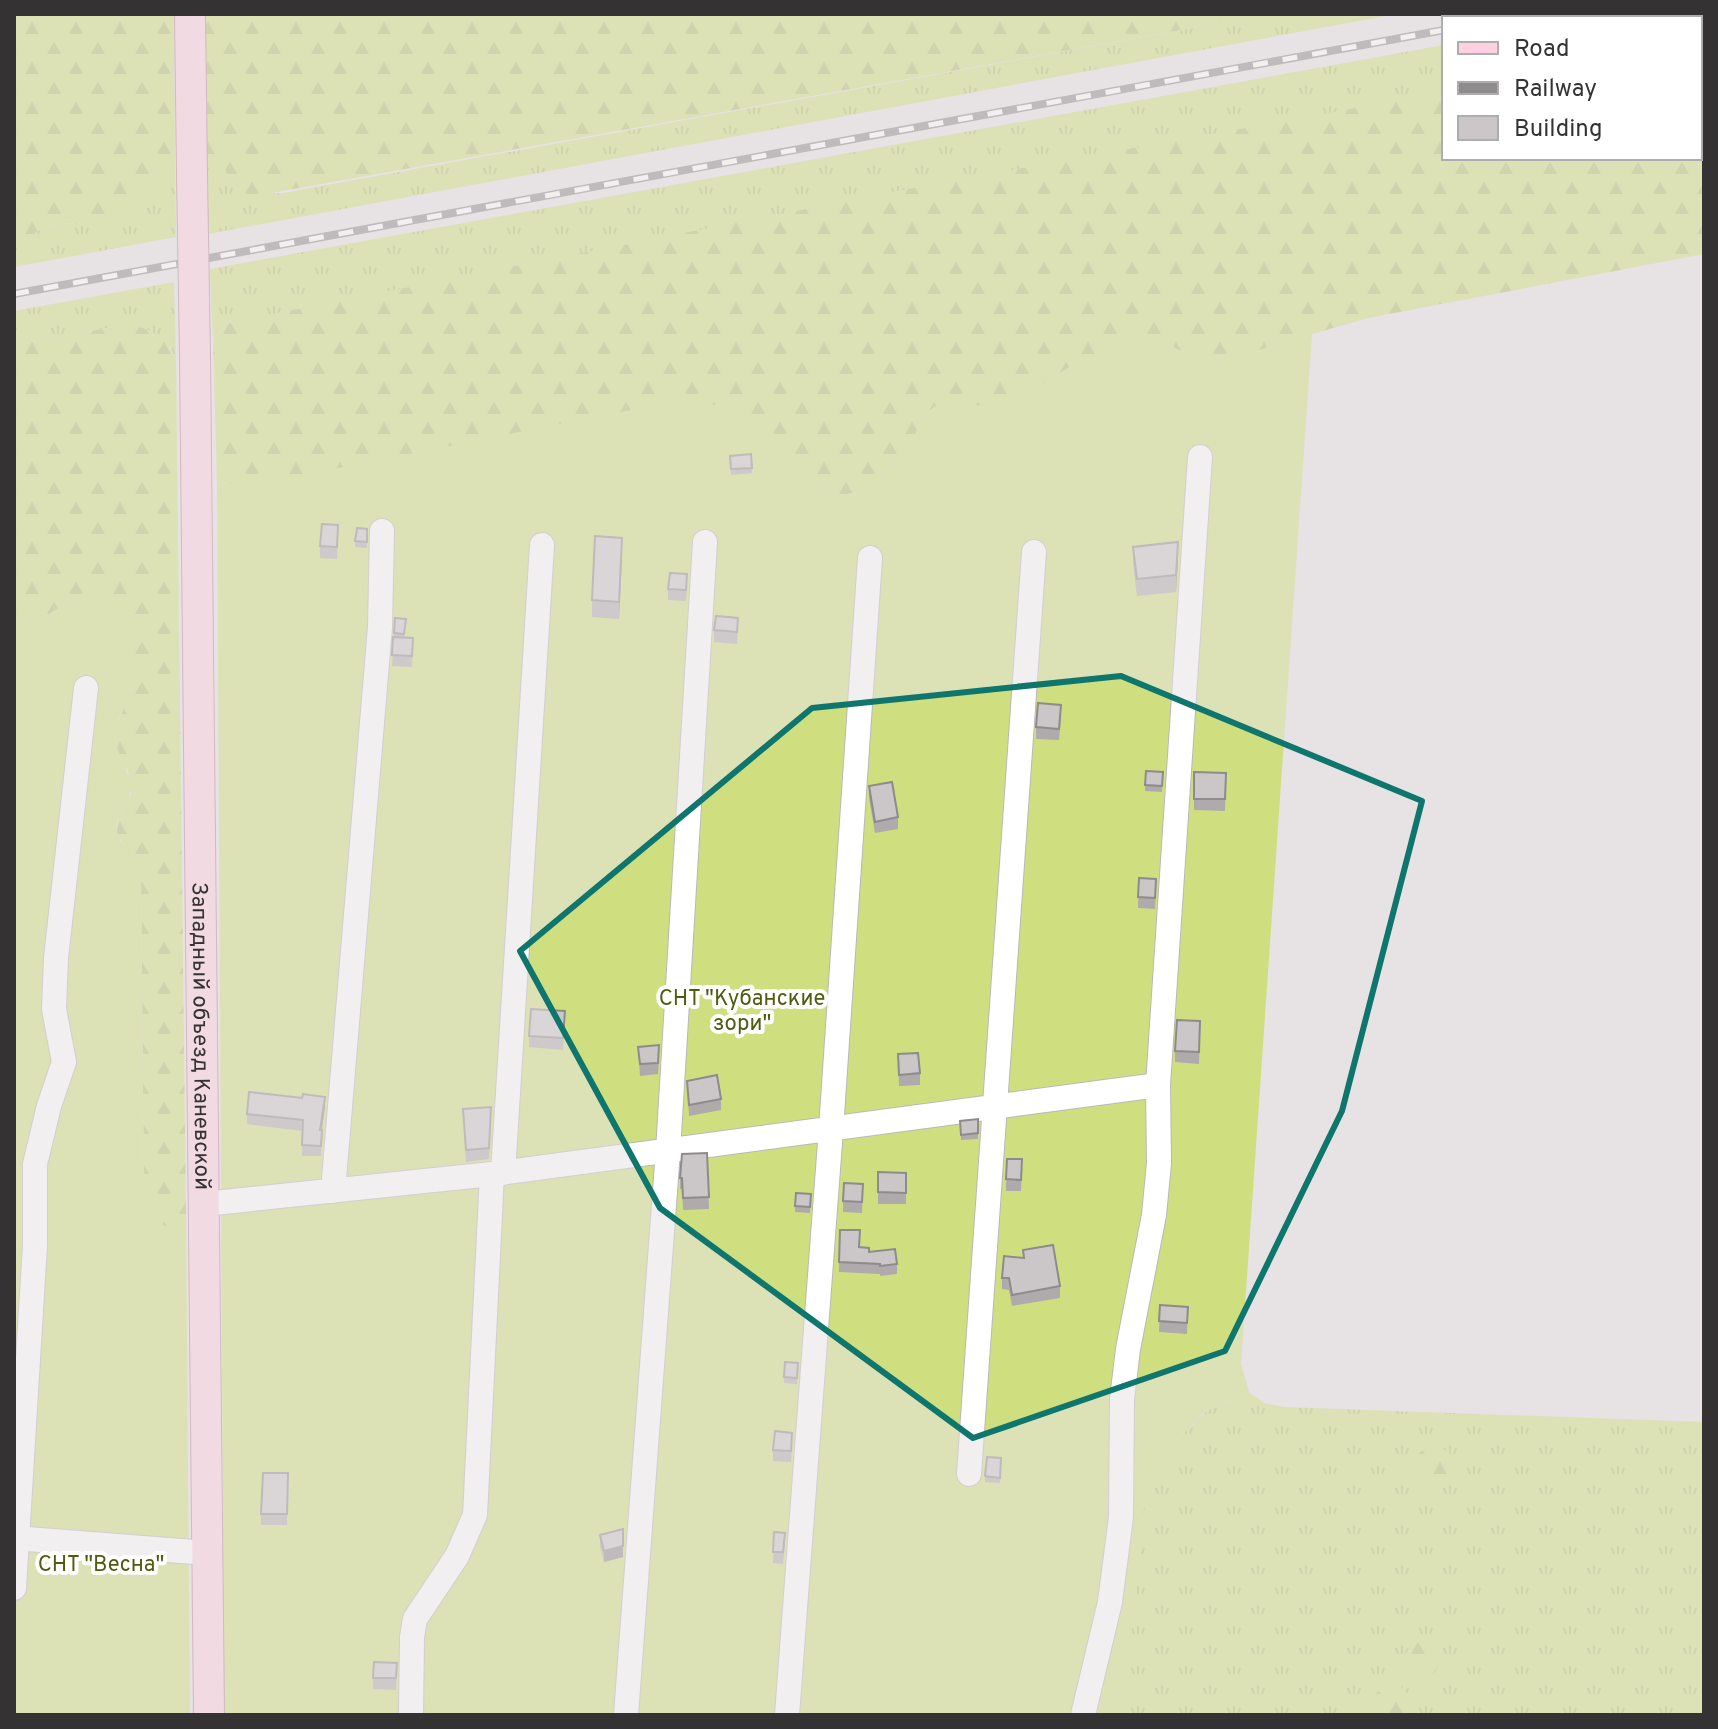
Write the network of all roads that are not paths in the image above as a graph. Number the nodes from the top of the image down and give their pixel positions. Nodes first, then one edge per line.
1 (190, 14) edge
2 (1200, 457) dead end
3 (382, 531) dead end
4 (705, 542) dead end
5 (542, 545) dead end
6 (1034, 552) dead end
7 (870, 558) dead end
8 (86, 688) dead end
9 (1158, 1085) junction
10 (995, 1107) junction
11 (831, 1129) junction
12 (668, 1151) junction
13 (497, 1173) junction
14 (333, 1191) junction
15 (204, 1204) junction
16 (969, 1474) dead end
17 (16, 1538) edge
18 (207, 1553) junction
19 (14, 1588) edge
20 (209, 1715) edge
21 (411, 1715) edge
22 (626, 1715) edge
23 (787, 1715) edge
24 (1083, 1715) edge

1 - 15 main road, Западный объезд Каневской, bridge
2 - 9 lane
3 - 14 lane
4 - 12 lane
5 - 13 lane
6 - 10 lane
7 - 11 lane
8 - 17 lane
9 - 10 lane
9 - 24 lane
10 - 11 lane
10 - 16 lane
11 - 12 lane
11 - 23 lane
12 - 13 lane
12 - 22 lane
13 - 14 lane
13 - 21 lane
14 - 15 lane
15 - 18 main road, Западный объезд Каневской
17 - 18 lane
17 - 19 lane
18 - 20 main road, Западный объезд Каневской

